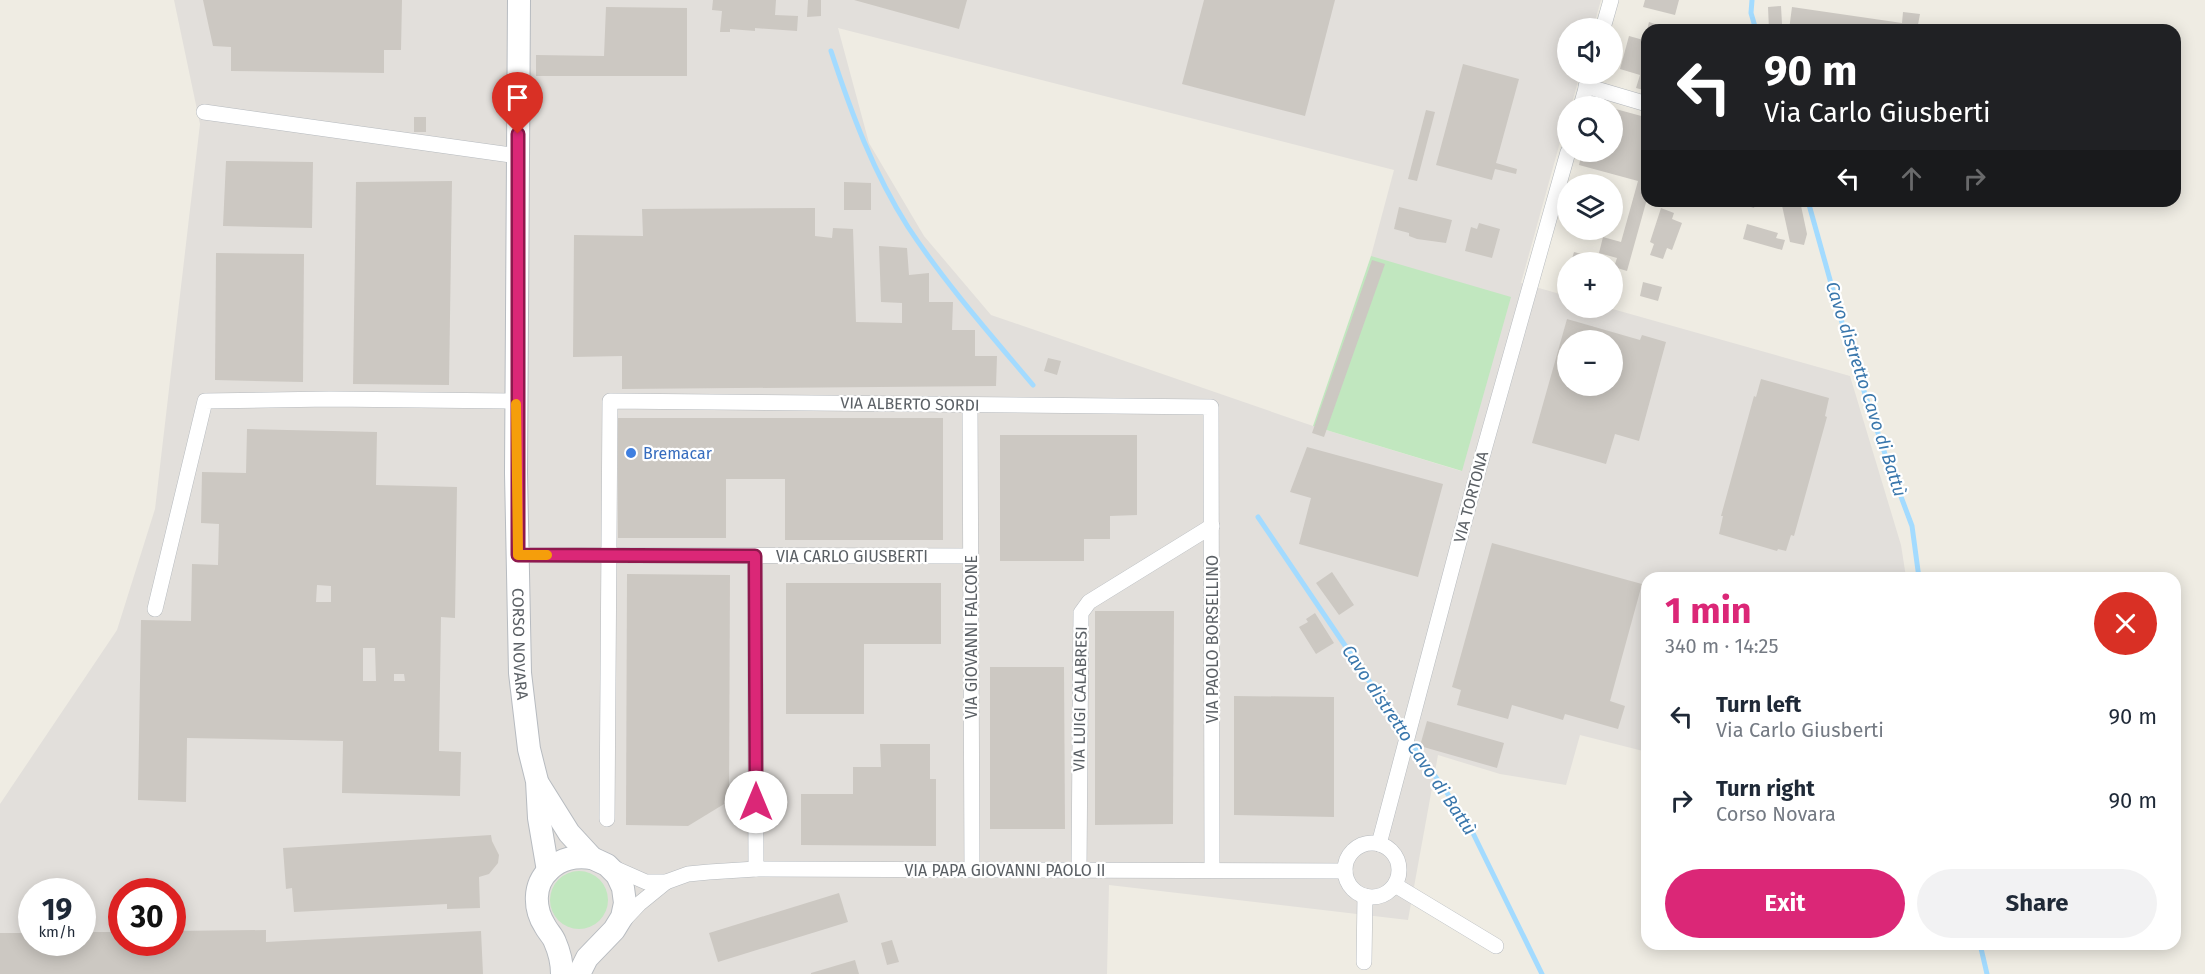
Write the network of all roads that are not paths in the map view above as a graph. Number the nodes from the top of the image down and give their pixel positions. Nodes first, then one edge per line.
1 (519, 0) edge
2 (1611, 0) edge
3 (1606, 18) edge
4 (1598, 84) edge
5 (1641, 102) edge
6 (204, 112) dead end
7 (518, 156) junction
8 (1565, 162) edge
9 (516, 401) junction
10 (970, 405) junction
11 (1211, 407) joint
12 (1212, 526) junction
13 (518, 555) junction
14 (609, 555) junction
15 (755, 556) junction
16 (970, 556) junction
17 (155, 609) dead end
18 (537, 781) junction
19 (607, 819) dead end
20 (1379, 844) junction
21 (599, 861) junction
22 (756, 869) junction
23 (972, 870) junction
24 (1079, 870) junction
25 (1212, 870) junction
26 (548, 871) junction
27 (1346, 871) junction
28 (666, 882) junction
29 (1395, 885) junction
30 (1365, 896) junction
31 (545, 927) junction
32 (610, 934) junction
33 (1496, 946) dead end
34 (1364, 963) dead end
35 (562, 974) edge
36 (579, 974) edge

1 - 7 main road, CORSO NOVARA
2 - 3 street
4 - 5 street
6 - 7 street
7 - 9 main road, CORSO NOVARA
8 - 20 street, VIA TORTONA
9 - 13 main road, CORSO NOVARA
9 - 17 street
10 - 11 street, VIA ALBERTO SORDI
10 - 14 street, VIA ALBERTO SORDI
10 - 16 street, VIA GIOVANNI FALCONE
11 - 12 street, VIA PAOLO BORSELLINO
12 - 24 street, VIA LUIGI CALABRESI
12 - 25 street, VIA PAOLO BORSELLINO
13 - 14 street, VIA CARLO GIUSBERTI
13 - 18 main road, CORSO NOVARA
14 - 15 street, VIA CARLO GIUSBERTI
14 - 19 street
15 - 16 street, VIA CARLO GIUSBERTI
15 - 22 street
16 - 23 street, VIA GIOVANNI FALCONE
18 - 21 main road, CORSO NOVARA
18 - 26 main road, CORSO NOVARA
20 - 27 street
20 - 29 street
21 - 26 main road
21 - 28 street, VIA PAPA GIOVANNI PAOLO II
21 - 32 main road, CORSO NOVARA
22 - 23 street, VIA PAPA GIOVANNI PAOLO II
22 - 28 street, VIA PAPA GIOVANNI PAOLO II
23 - 24 street, VIA PAPA GIOVANNI PAOLO II
24 - 25 street, VIA PAPA GIOVANNI PAOLO II
25 - 27 street, VIA PAPA GIOVANNI PAOLO II
26 - 31 main road
27 - 30 street
28 - 32 street, VIA PAPA GIOVANNI PAOLO II
29 - 30 street
29 - 33 street
30 - 34 street
31 - 32 main road
31 - 35 main road
32 - 36 main road, CORSO NOVARA

